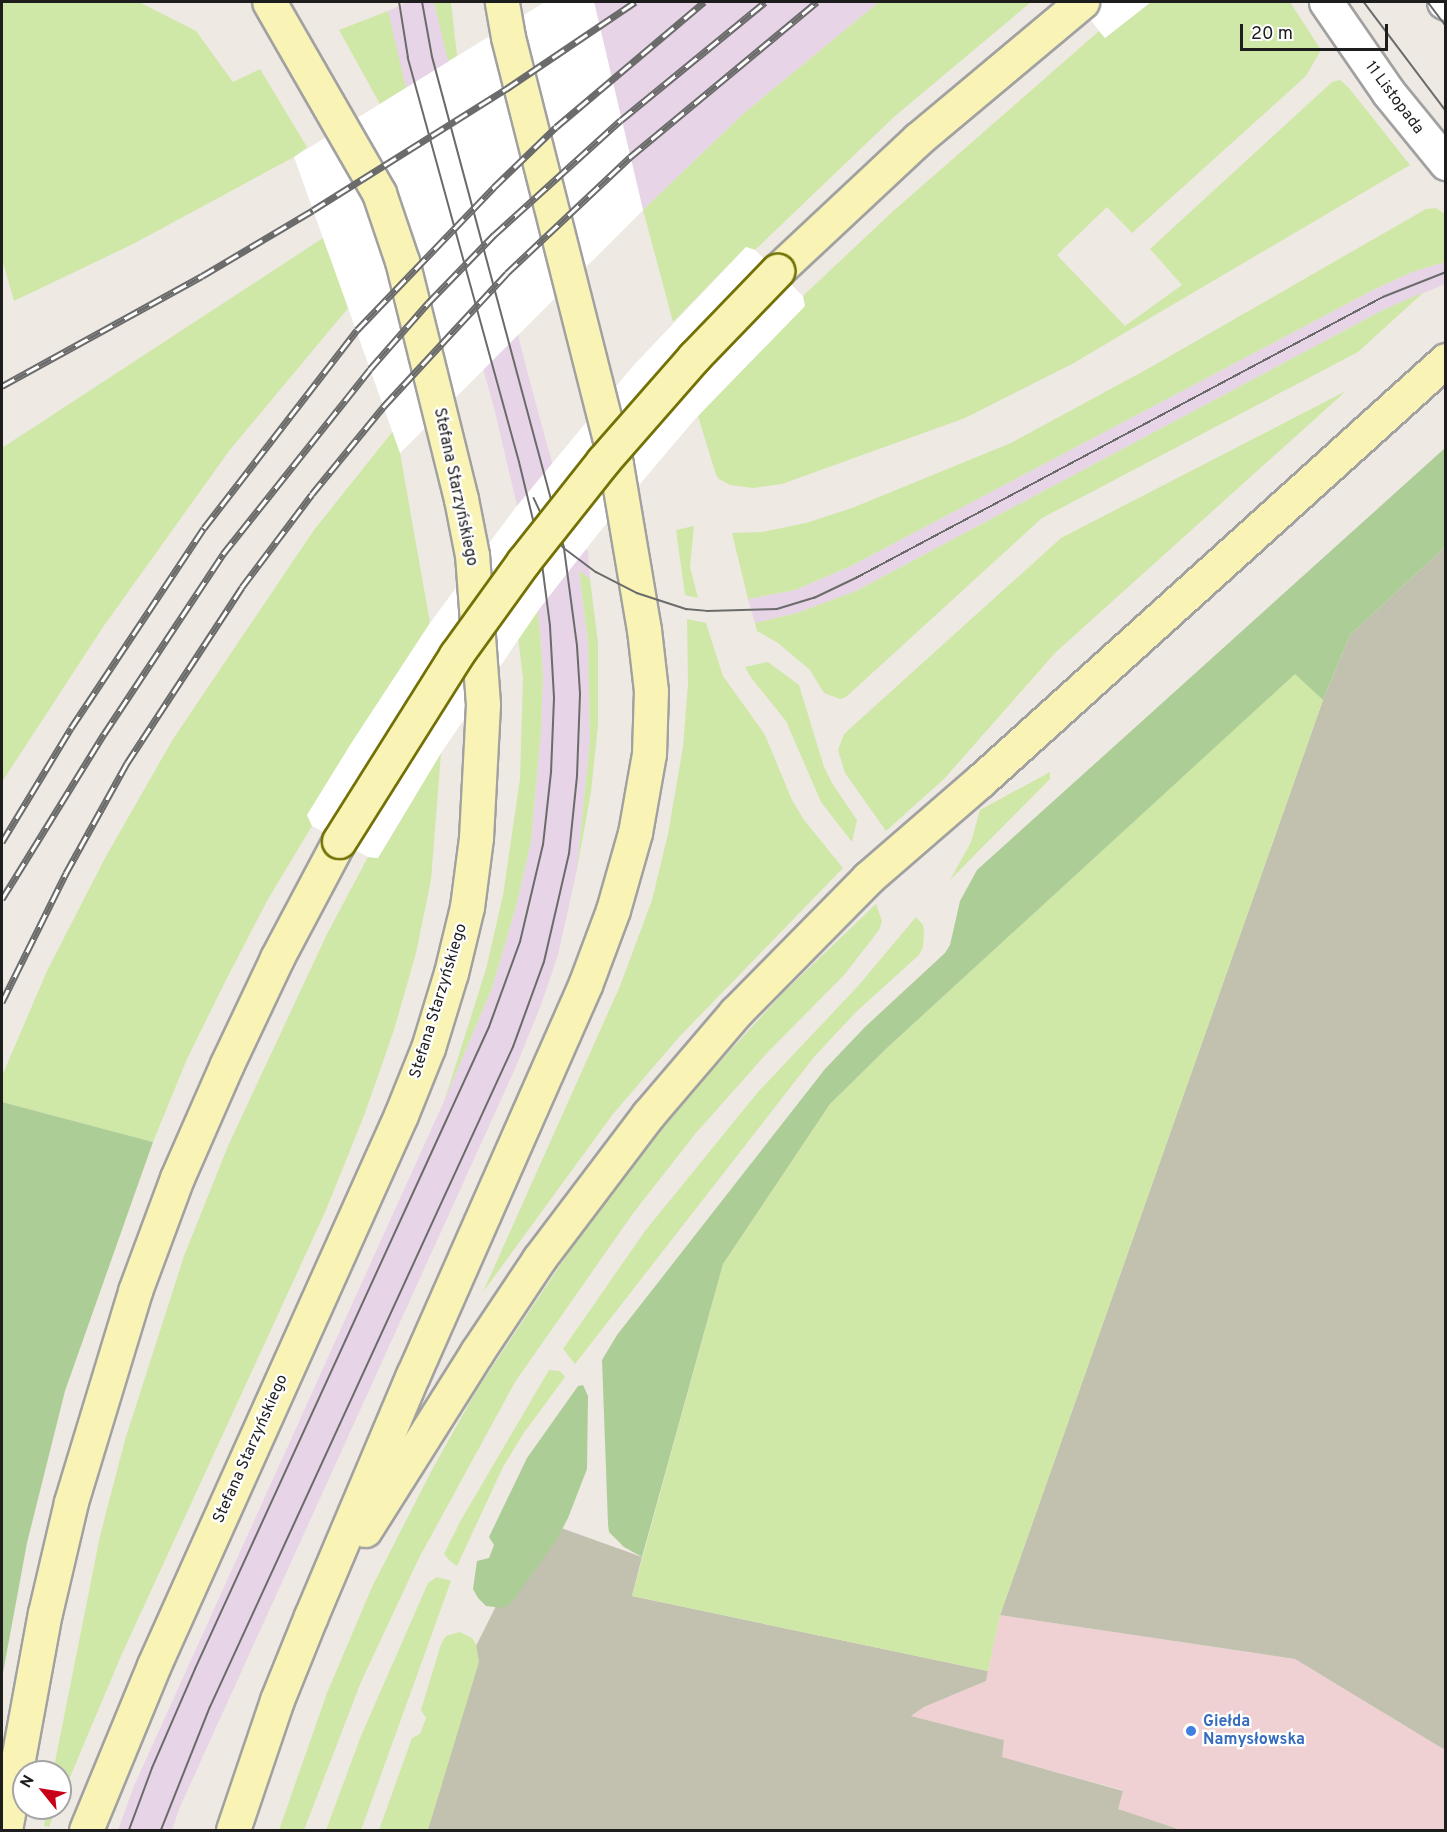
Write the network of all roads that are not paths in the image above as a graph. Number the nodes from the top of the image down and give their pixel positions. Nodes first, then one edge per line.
1 (269, 2) edge
2 (502, 2) edge
3 (1326, 2) edge
4 (1080, 3) edge
5 (1446, 163) edge
6 (1446, 360) edge
7 (311, 1616) junction
8 (5, 1830) edge
9 (86, 1830) edge
10 (233, 1830) edge

1 - 9 main road, Stefana Starzyńskiego
2 - 7 main road
3 - 5 street, 11 Listopada
4 - 8 main road, bridge
6 - 7 main road
7 - 10 main road

